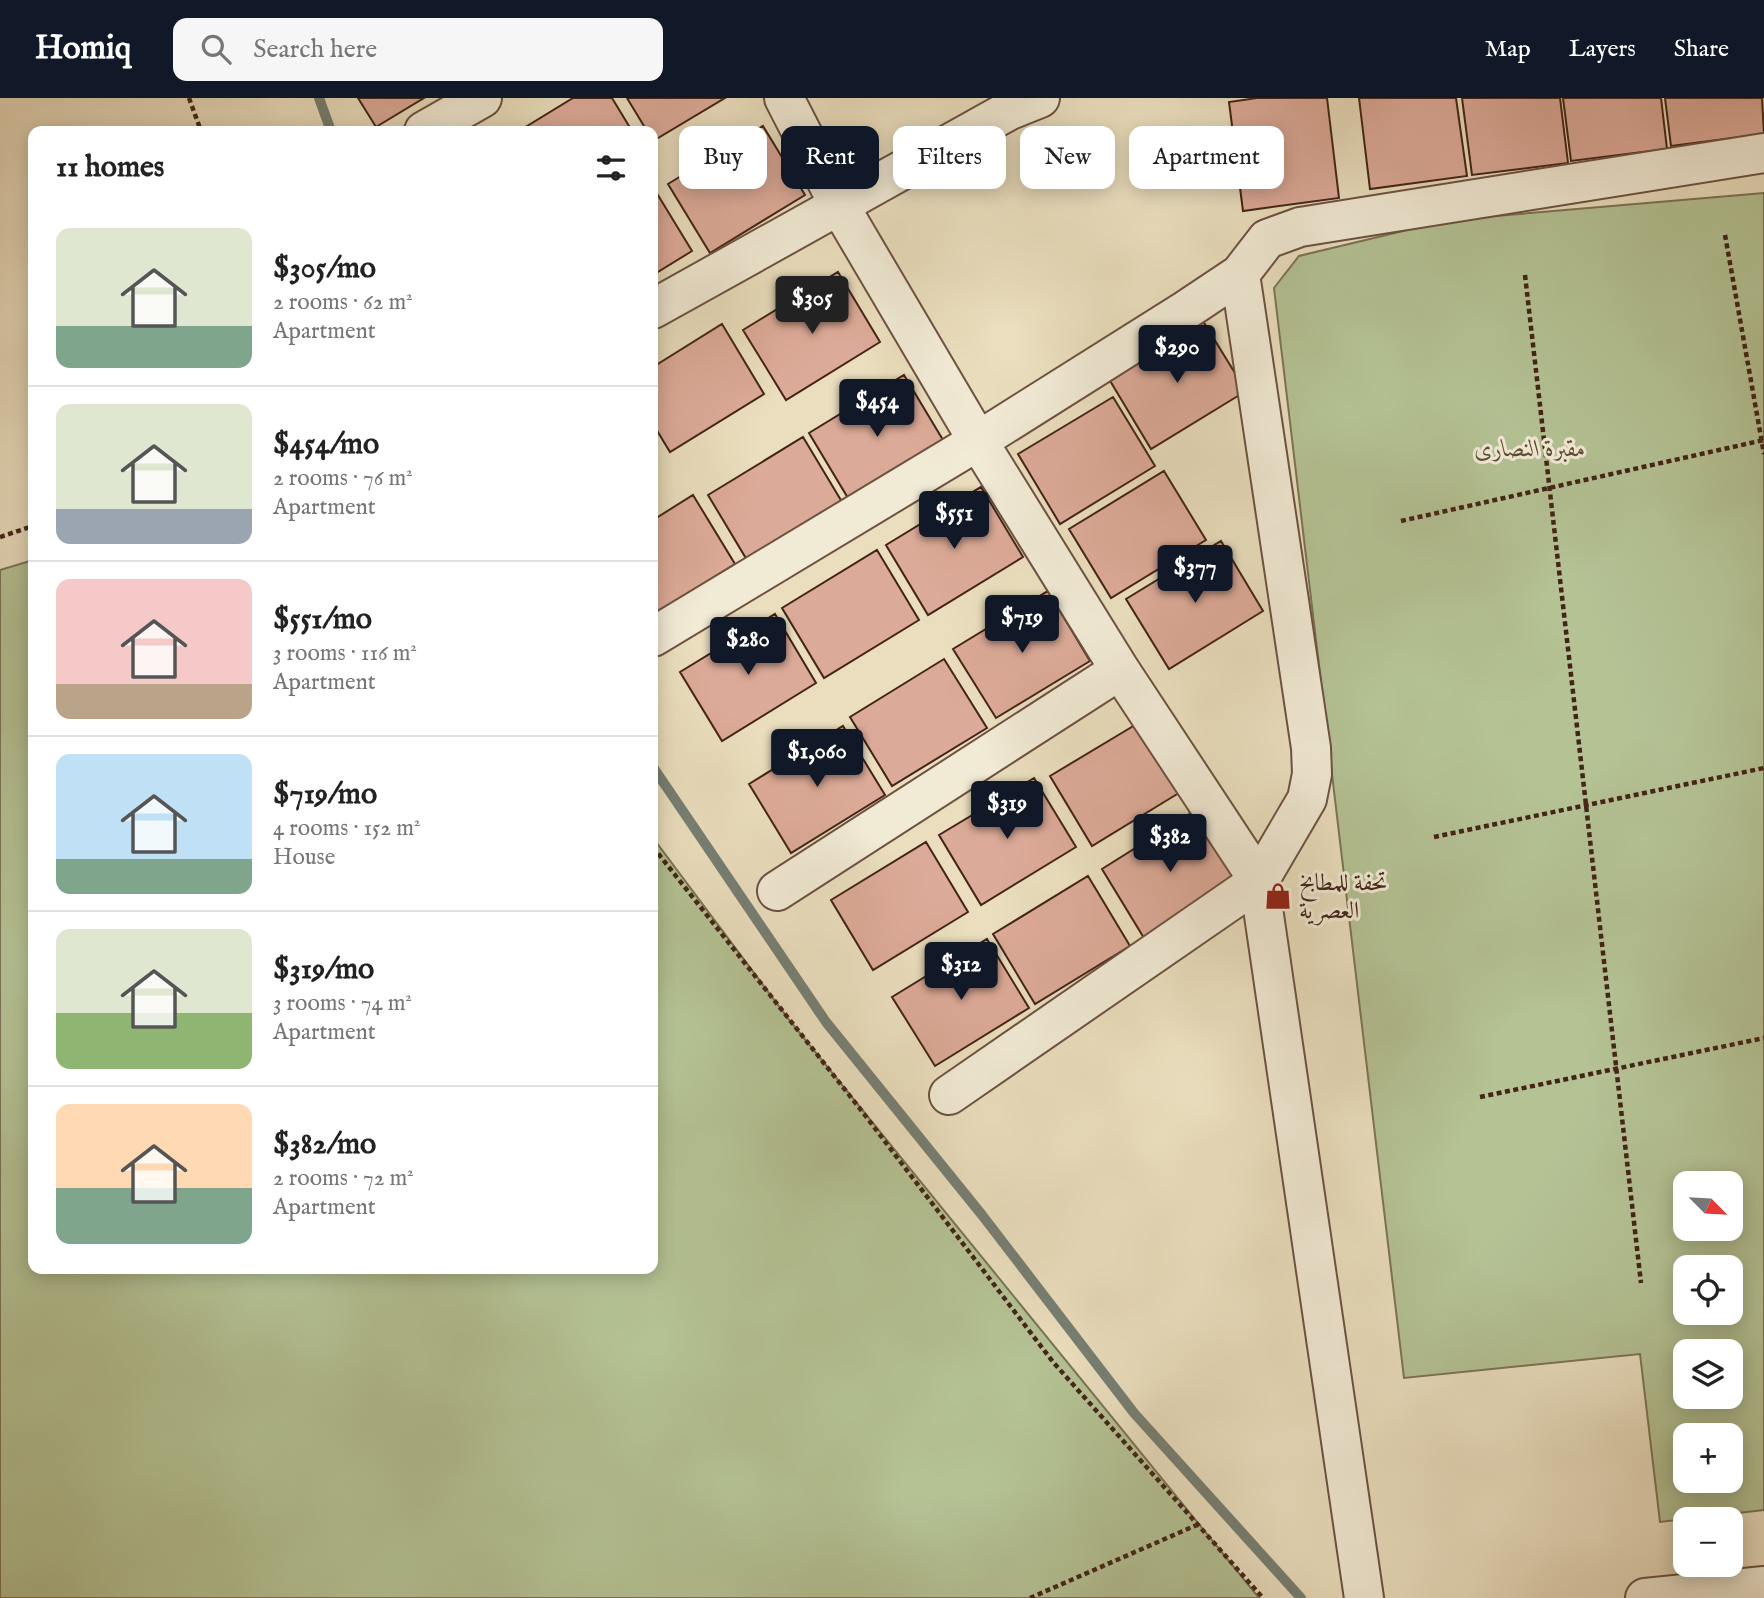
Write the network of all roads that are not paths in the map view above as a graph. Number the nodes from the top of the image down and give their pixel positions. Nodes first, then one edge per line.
1 (482, 98) edge
2 (784, 98) edge
3 (1040, 98) edge
4 (433, 126) edge
5 (1764, 153) edge
6 (840, 207) junction
7 (1240, 274) junction
8 (658, 306) edge
9 (978, 441) junction
10 (658, 634) edge
11 (1120, 670) junction
12 (1259, 881) junction
13 (777, 891) dead end
14 (949, 1095) dead end
15 (1764, 1586) edge
16 (1364, 1598) edge
17 (1645, 1598) edge

1 - 4 street
2 - 6 street
3 - 6 street
5 - 7 street
6 - 8 street
6 - 9 street
7 - 9 street
7 - 12 street
9 - 10 street
9 - 11 street
11 - 12 street
11 - 13 street
12 - 14 street
12 - 16 street
15 - 17 street

